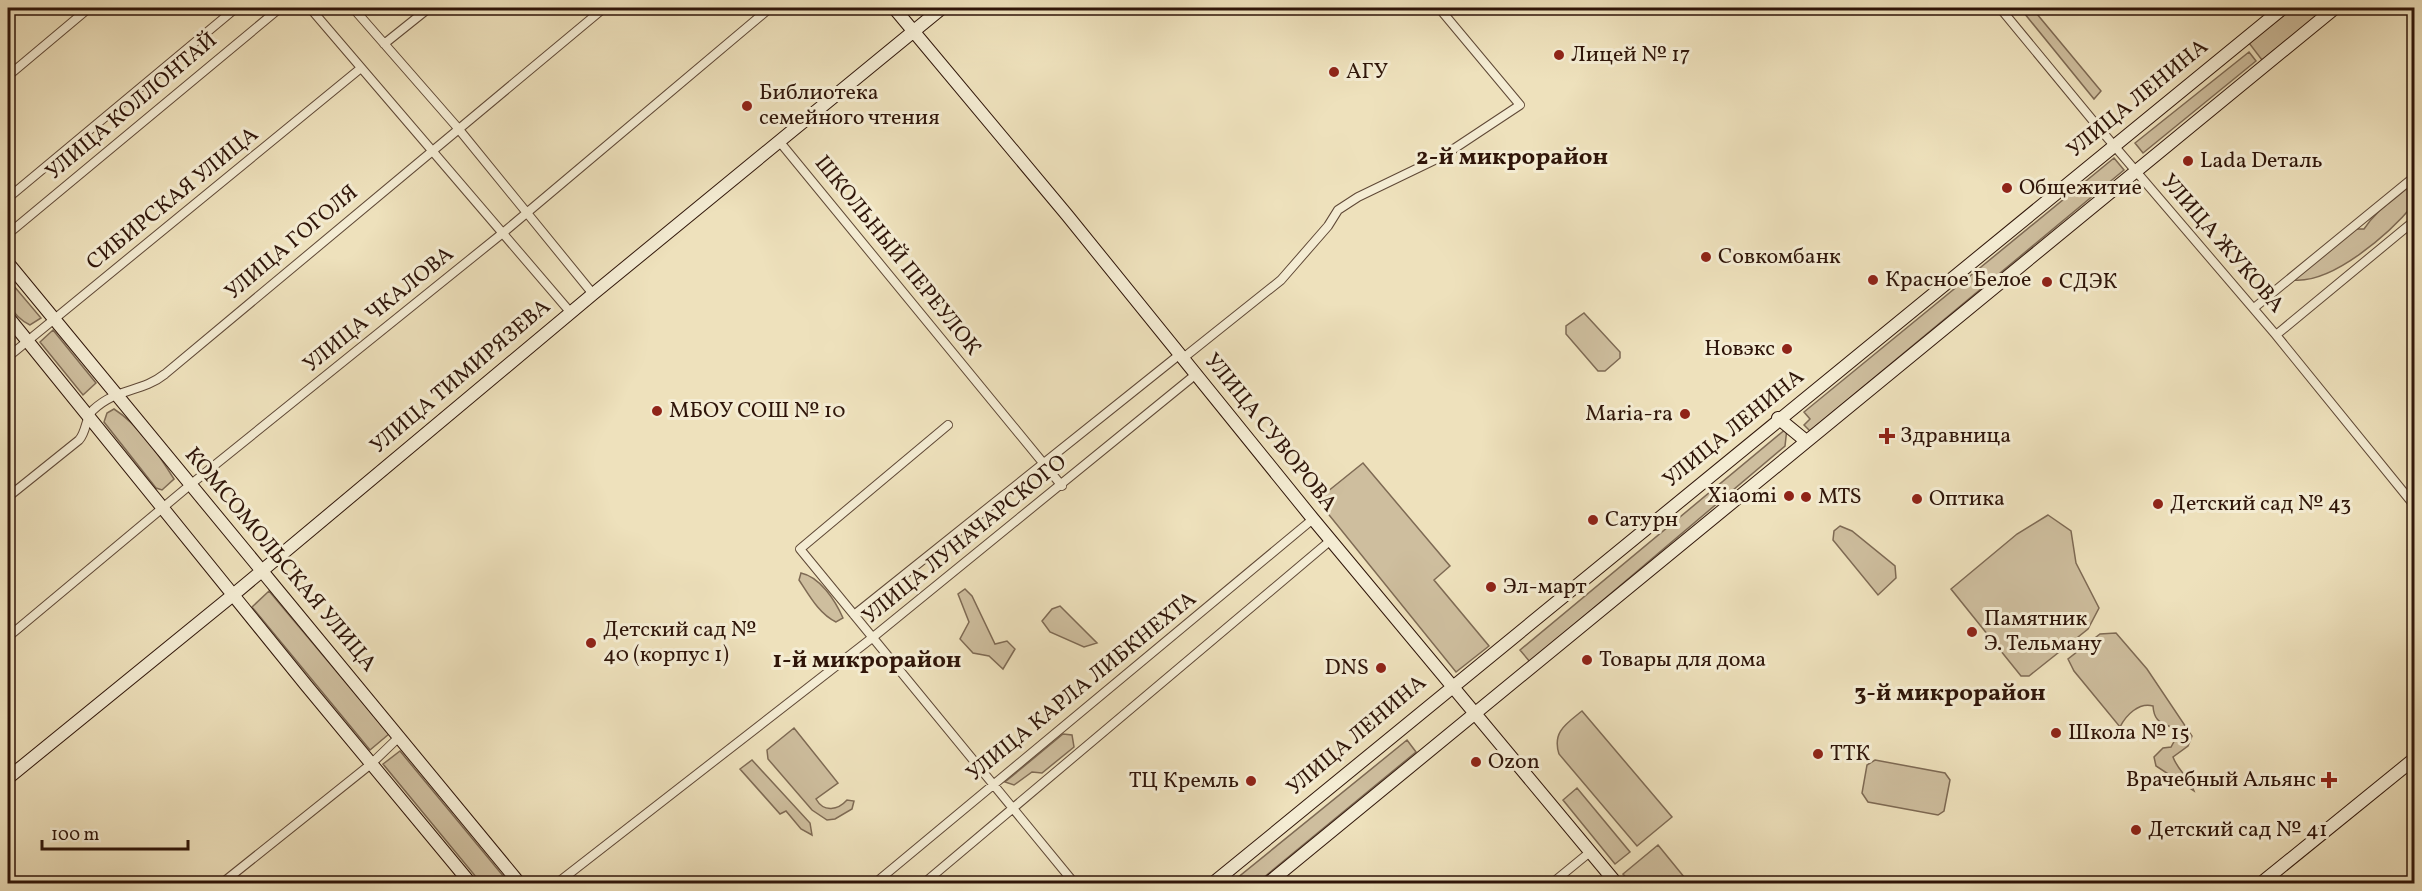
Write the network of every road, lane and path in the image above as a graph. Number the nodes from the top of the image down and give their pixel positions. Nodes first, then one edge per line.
1 (89, 8) edge
2 (236, 8) edge
3 (280, 8) edge
4 (310, 8) edge
5 (353, 8) edge
6 (429, 8) edge
7 (604, 8) edge
8 (770, 8) edge
9 (894, 8) edge
10 (942, 8) edge
11 (1439, 8) edge
12 (2000, 8) edge
13 (2283, 8) edge
14 (2335, 8) edge
15 (913, 31) junction
16 (384, 44) junction
17 (361, 68) junction
18 (8, 76) edge
19 (458, 127) junction
20 (779, 141) junction
21 (2114, 146) junction
22 (432, 149) junction
23 (2135, 171) junction
24 (2415, 177) edge
25 (8, 198) edge
26 (526, 212) junction
27 (2415, 221) edge
28 (504, 232) junction
29 (8, 234) edge
30 (8, 263) edge
31 (593, 294) junction
32 (2254, 308) junction
33 (571, 313) junction
34 (8, 317) edge
35 (55, 318) junction
36 (2276, 334) junction
37 (26, 341) junction
38 (8, 357) edge
39 (1180, 357) junction
40 (1195, 375) junction
41 (116, 393) junction
42 (89, 415) junction
43 (1778, 418) junction
44 (948, 425) dead end
45 (1806, 441) junction
46 (1044, 464) junction
47 (190, 485) junction
48 (1062, 486) junction
49 (8, 497) edge
50 (2415, 505) edge
51 (163, 507) junction
52 (1313, 519) junction
53 (1331, 540) junction
54 (261, 571) junction
55 (233, 595) junction
56 (854, 615) junction
57 (8, 637) edge
58 (872, 638) junction
59 (1451, 685) junction
60 (1476, 713) junction
61 (399, 737) junction
62 (2415, 759) edge
63 (371, 764) junction
64 (8, 778) edge
65 (992, 784) junction
66 (1013, 810) junction
67 (1590, 852) junction
68 (1611, 881) edge
69 (221, 884) edge
70 (471, 884) edge
71 (520, 884) edge
72 (556, 884) edge
73 (874, 884) edge
74 (924, 884) edge
75 (1075, 884) edge
76 (1212, 884) edge
77 (1267, 884) edge
78 (1551, 884) edge
79 (2260, 884) edge

1 - 18 street
2 - 25 street, УЛИЦА КОЛЛОНТАЙ
3 - 29 street, УЛИЦА КОЛЛОНТАЙ
4 - 17 street
5 - 16 street
6 - 16 street
7 - 19 street, УЛИЦА ГОГОЛЯ
8 - 26 street, УЛИЦА ЧКАЛОВА
9 - 15 street, УЛИЦА СУВОРОВА
10 - 15 street, УЛИЦА ТИМИРЯЗЕВА
11 - 39 street, УЛИЦА ЛУНАЧАРСКОГО
12 - 21 street, УЛИЦА ЖУКОВА
13 - 21 street, УЛИЦА ЛЕНИНА
14 - 23 street
15 - 20 street, УЛИЦА ТИМИРЯЗЕВА
15 - 39 street, УЛИЦА СУВОРОВА
16 - 19 street
17 - 22 street
17 - 35 street, СИБИРСКАЯ УЛИЦА
19 - 22 street, УЛИЦА ГОГОЛЯ
19 - 26 street
20 - 31 street, УЛИЦА ТИМИРЯЗЕВА
20 - 46 street, ШКОЛЬНЫЙ ПЕРЕУЛОК
21 - 23 street, УЛИЦА ЖУКОВА
21 - 43 street, УЛИЦА ЛЕНИНА
22 - 28 street
22 - 41 street, УЛИЦА ГОГОЛЯ
23 - 32 street, УЛИЦА ЖУКОВА
23 - 45 street
24 - 32 street
26 - 28 street, УЛИЦА ЧКАЛОВА
26 - 31 street
27 - 36 street
28 - 33 street
28 - 47 street, УЛИЦА ЧКАЛОВА
30 - 35 street, КОМСОМОЛЬСКАЯ УЛИЦА
31 - 33 street, УЛИЦА ТИМИРЯЗЕВА
32 - 36 street, УЛИЦА ЖУКОВА
33 - 54 street, УЛИЦА ТИМИРЯЗЕВА
34 - 37 street
35 - 37 street, СИБИРСКАЯ УЛИЦА
35 - 41 street, КОМСОМОЛЬСКАЯ УЛИЦА
36 - 50 street, УЛИЦА ЖУКОВА
37 - 38 street, СИБИРСКАЯ УЛИЦА
37 - 42 street
39 - 40 street, УЛИЦА СУВОРОВА
39 - 46 street, УЛИЦА ЛУНАЧАРСКОГО
40 - 48 street, УЛИЦА ЛУНАЧАРСКОГО
40 - 52 street, УЛИЦА СУВОРОВА
41 - 42 street, УЛИЦА ГОГОЛЯ
41 - 47 street, КОМСОМОЛЬСКАЯ УЛИЦА
42 - 49 street, УЛИЦА ГОГОЛЯ
42 - 51 street
43 - 45 street
43 - 59 street, УЛИЦА ЛЕНИНА
44 - 56 street
45 - 60 street
46 - 48 street, ШКОЛЬНЫЙ ПЕРЕУЛОК
46 - 56 street, УЛИЦА ЛУНАЧАРСКОГО
47 - 51 street, УЛИЦА ЧКАЛОВА
47 - 54 street, КОМСОМОЛЬСКАЯ УЛИЦА
48 - 58 street, УЛИЦА ЛУНАЧАРСКОГО
51 - 55 street
51 - 57 street, УЛИЦА ЧКАЛОВА
52 - 53 street, УЛИЦА СУВОРОВА
52 - 65 street, УЛИЦА КАРЛА ЛИБКНЕХТА
53 - 59 street, УЛИЦА СУВОРОВА
53 - 66 street, УЛИЦА КАРЛА ЛИБКНЕХТА
54 - 55 street, УЛИЦА ТИМИРЯЗЕВА
54 - 61 street, КОМСОМОЛЬСКАЯ УЛИЦА
55 - 63 street
55 - 64 street, УЛИЦА ТИМИРЯЗЕВА
56 - 58 street
58 - 65 street
58 - 72 street, УЛИЦА ЛУНАЧАРСКОГО
59 - 60 street, УЛИЦА СУВОРОВА
59 - 76 street, УЛИЦА ЛЕНИНА
60 - 67 street, УЛИЦА СУВОРОВА
60 - 77 street
61 - 63 street
61 - 71 street, КОМСОМОЛЬСКАЯ УЛИЦА
62 - 79 street
63 - 69 street
63 - 70 street
65 - 66 street
65 - 73 street, УЛИЦА КАРЛА ЛИБКНЕХТА
66 - 74 street, УЛИЦА КАРЛА ЛИБКНЕХТА
66 - 75 street
67 - 68 street, УЛИЦА СУВОРОВА
67 - 78 street

